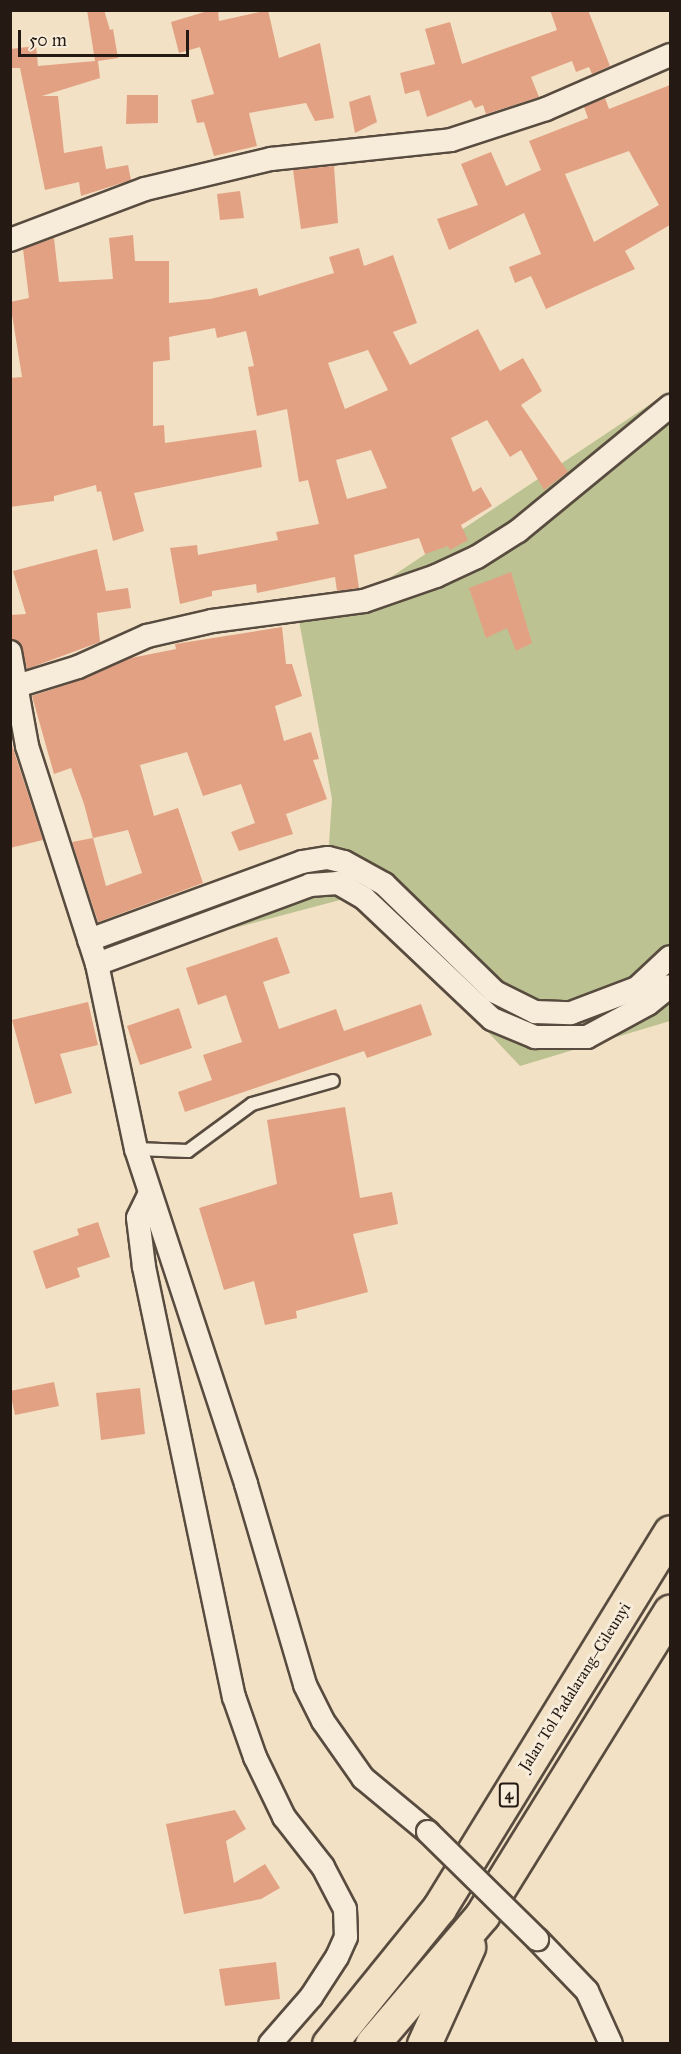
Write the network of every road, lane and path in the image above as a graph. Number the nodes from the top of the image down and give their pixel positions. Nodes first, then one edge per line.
1 (670, 55) edge
2 (10, 240) edge
3 (670, 406) edge
4 (10, 652) edge
5 (17, 686) junction
6 (16, 719) edge
7 (302, 862) junction
8 (310, 885) junction
9 (89, 940) junction
10 (670, 957) edge
11 (97, 964) junction
12 (670, 986) edge
13 (333, 1081) dead end
14 (136, 1149) junction
15 (149, 1195) junction
16 (670, 1532) edge
17 (670, 1612) edge
18 (482, 1915) junction
19 (270, 2043) edge
20 (329, 2043) edge
21 (372, 2043) edge
22 (424, 2043) edge
23 (611, 2043) edge

1 - 2 street
3 - 5 street
4 - 5 street
5 - 6 street
6 - 9 street
7 - 8 street
7 - 9 street
7 - 10 street
8 - 11 street
8 - 12 street
9 - 11 street
11 - 14 street
13 - 14 lane
14 - 15 street
15 - 19 street
15 - 23 street, bridge
16 - 20 highway, Jalan Tol Padalarang–Cileunyi / 4
17 - 18 highway
18 - 21 highway
18 - 22 highway

